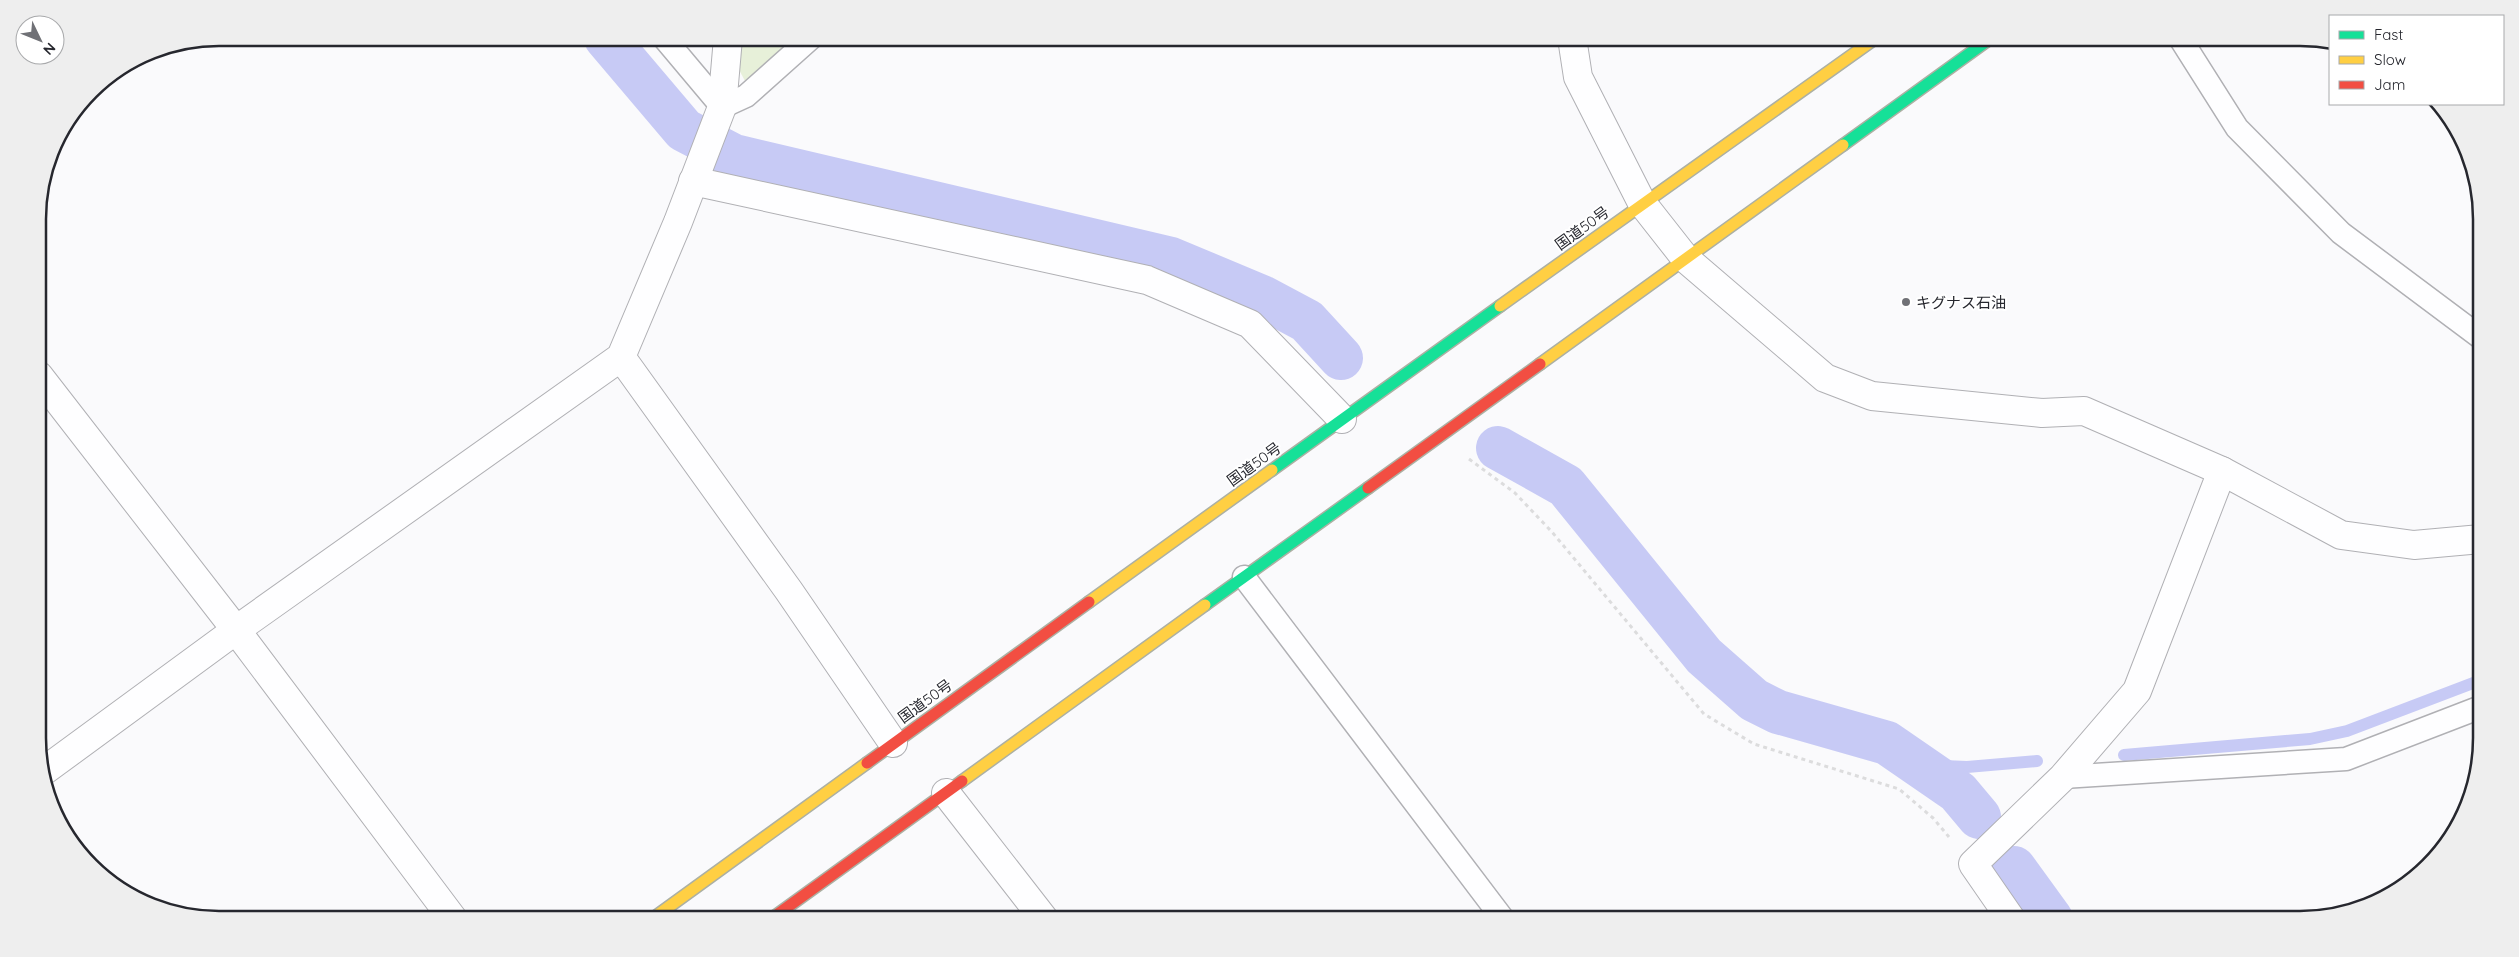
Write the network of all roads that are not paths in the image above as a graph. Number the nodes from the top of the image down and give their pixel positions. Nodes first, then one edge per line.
1 (1573, 46) edge
2 (1864, 46) edge
3 (1980, 46) edge
4 (2185, 46) edge
5 (671, 47) edge
6 (727, 47) edge
7 (802, 47) edge
8 (722, 107) junction
9 (694, 181) junction
10 (1642, 203) junction
11 (1686, 259) junction
12 (2473, 332) edge
13 (621, 357) junction
14 (47, 386) edge
15 (1342, 419) junction
16 (2222, 471) junction
17 (2473, 540) edge
18 (1244, 577) junction
19 (236, 630) junction
20 (2473, 710) edge
21 (893, 743) junction
22 (49, 767) edge
23 (2063, 777) junction
24 (946, 794) junction
25 (1496, 910) edge
26 (2005, 910) edge
27 (446, 911) edge
28 (663, 911) edge
29 (783, 911) edge
30 (1037, 911) edge

1 - 10 street
2 - 10 highway, 国道50号
3 - 11 highway
4 - 12 lane
5 - 8 lane
6 - 8 street
7 - 8 lane
8 - 9 street
9 - 13 street
9 - 15 street
10 - 11 street
10 - 15 highway, 国道50号
11 - 16 street
11 - 18 highway
13 - 19 street
13 - 21 street
14 - 19 street
15 - 21 highway, 国道50号
16 - 17 street
16 - 23 street
18 - 24 highway
18 - 25 lane
19 - 22 street
19 - 27 street
20 - 23 lane
21 - 28 highway, 国道50号
23 - 26 street
24 - 29 highway
24 - 30 street

